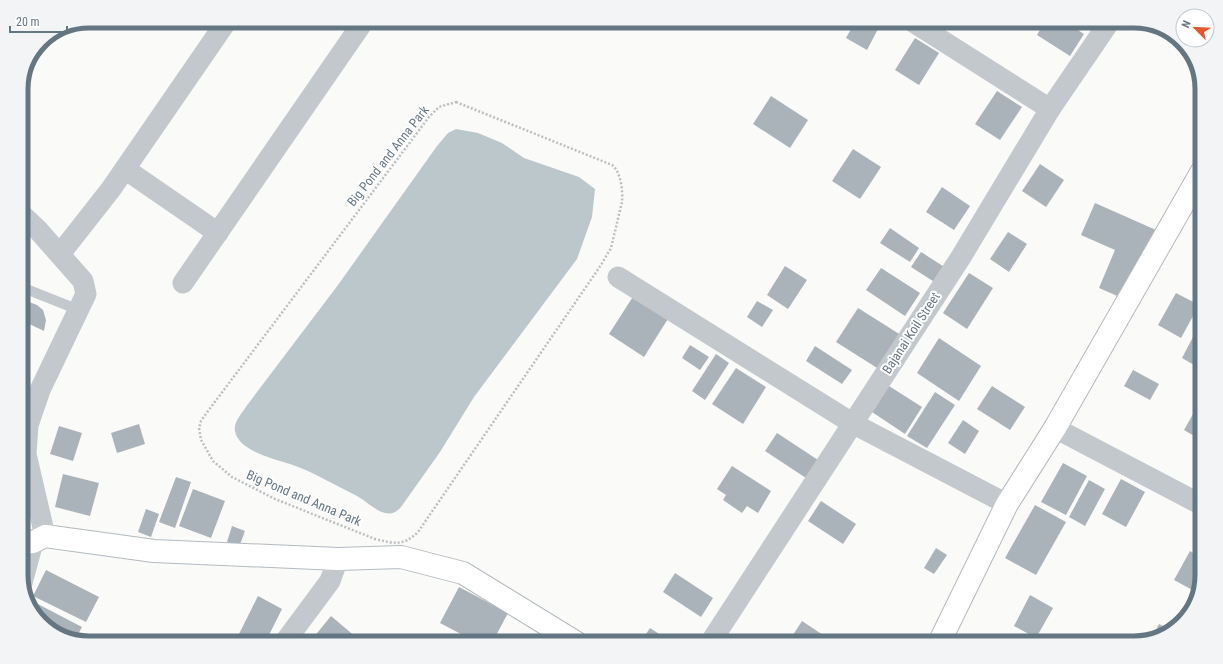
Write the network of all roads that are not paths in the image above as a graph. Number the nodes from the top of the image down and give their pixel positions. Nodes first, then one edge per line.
1 (222, 28) edge
2 (358, 28) edge
3 (922, 28) edge
4 (1100, 28) edge
5 (1050, 109) junction
6 (125, 168) junction
7 (1195, 190) edge
8 (28, 221) edge
9 (218, 233) junction
10 (60, 254) junction
11 (618, 277) dead end
12 (183, 283) dead end
13 (28, 290) edge
14 (79, 310) junction
15 (852, 424) junction
16 (28, 425) edge
17 (1055, 428) junction
18 (28, 479) edge
19 (1195, 501) edge
20 (1007, 504) junction
21 (33, 540) edge
22 (338, 559) junction
23 (28, 560) edge
24 (289, 636) edge
25 (566, 636) edge
26 (715, 636) edge
27 (942, 636) edge

1 - 6 street
2 - 9 street
3 - 5 street
4 - 5 street, Bajanai Koil Street
5 - 15 street, Bajanai Koil Street
6 - 9 street
6 - 10 street
7 - 17 street
8 - 10 street
9 - 12 street
10 - 14 street
11 - 15 street
13 - 14 lane
14 - 16 street
15 - 20 street
15 - 26 street, Bajanai Koil Street
17 - 19 street
17 - 20 street
18 - 21 street
20 - 27 street
21 - 22 street
21 - 23 street
22 - 24 street
22 - 25 street

